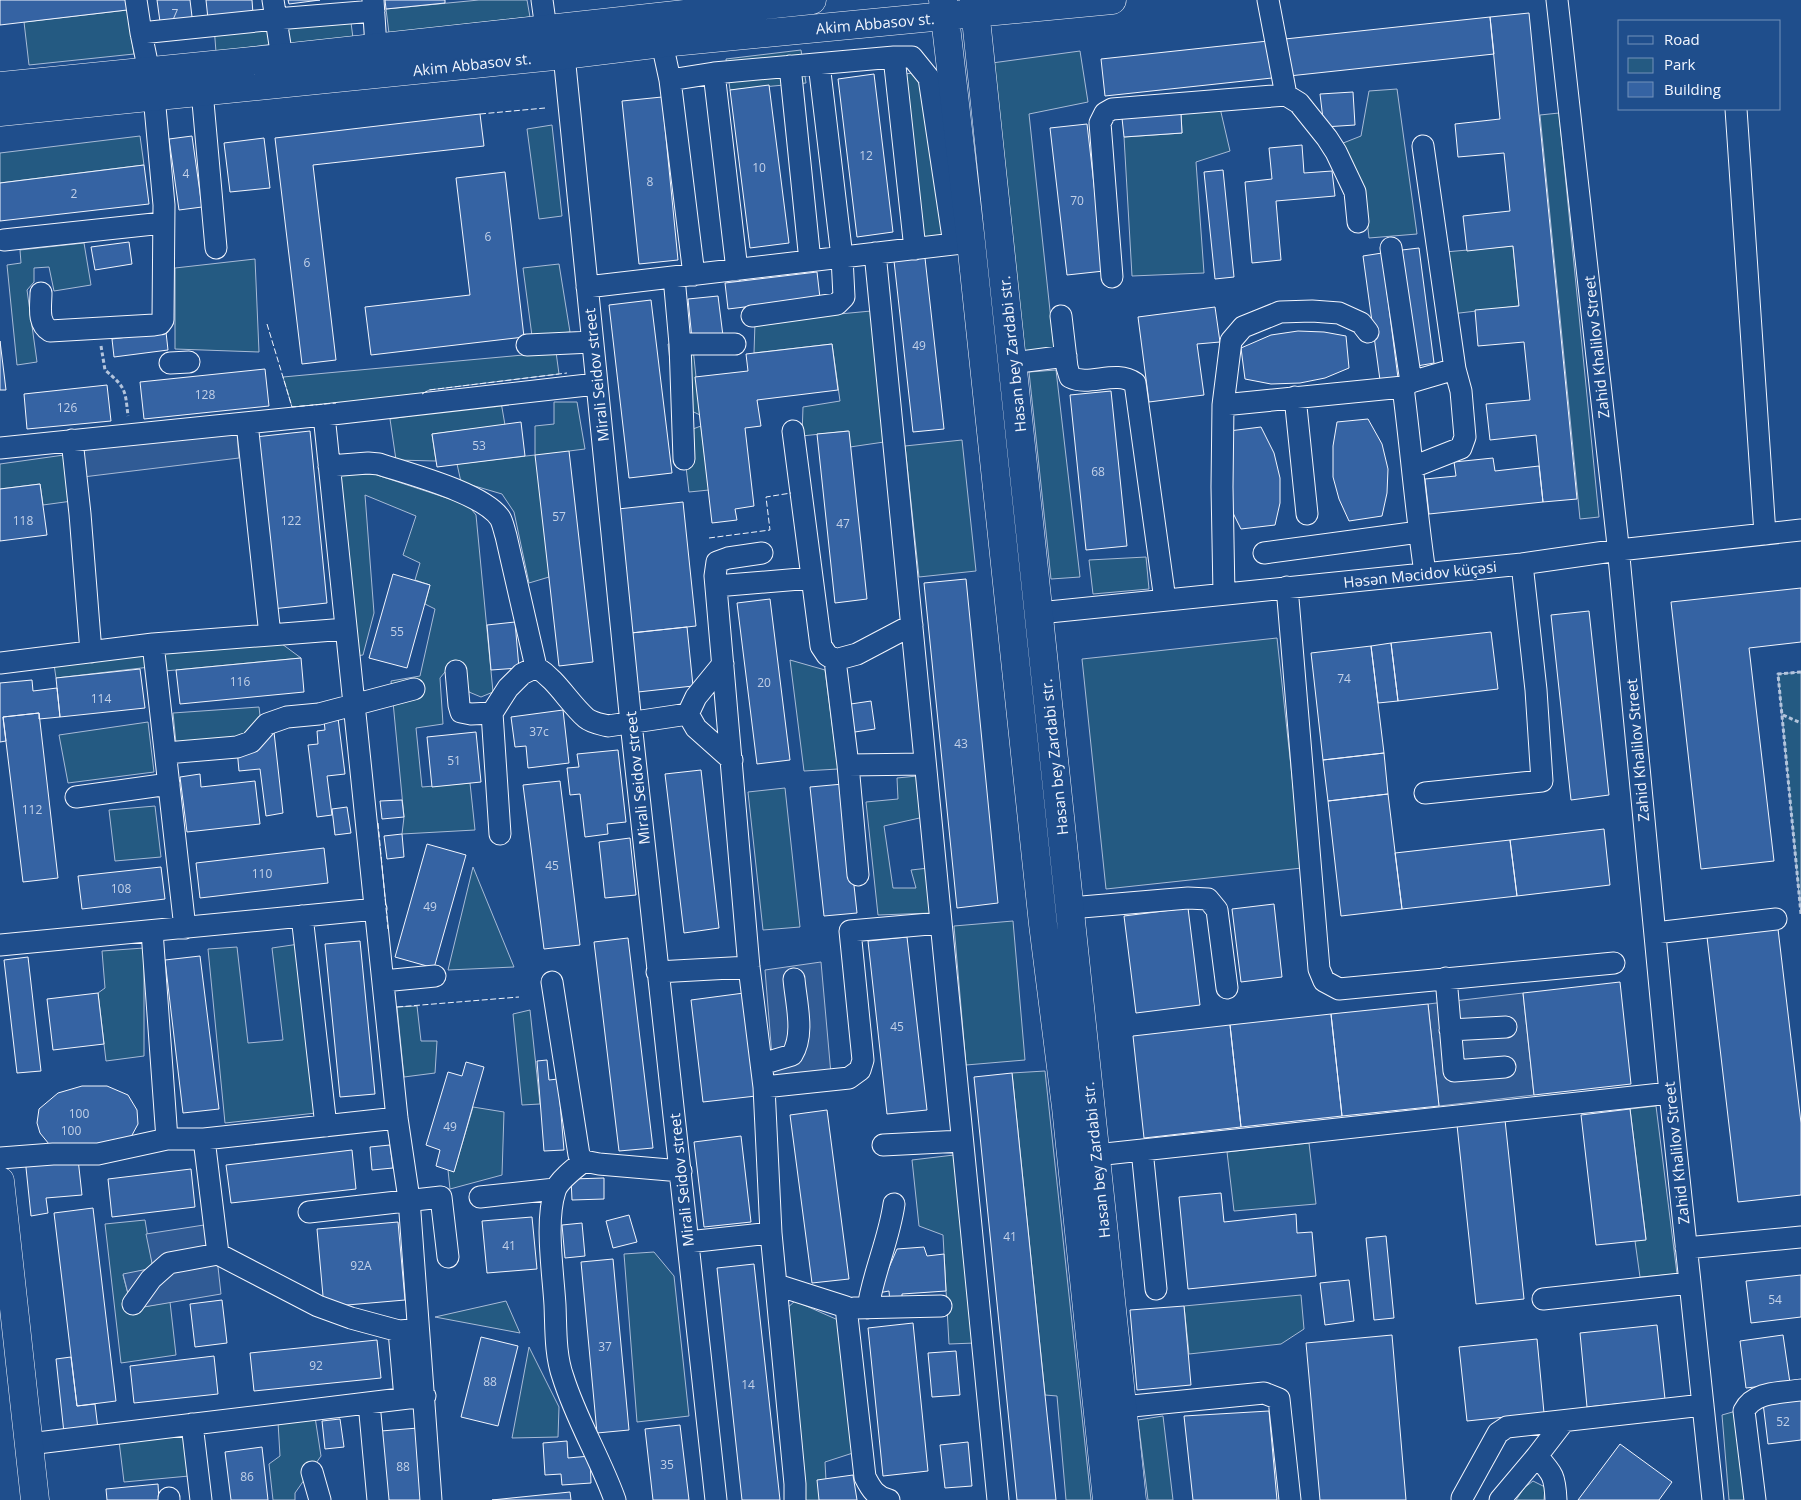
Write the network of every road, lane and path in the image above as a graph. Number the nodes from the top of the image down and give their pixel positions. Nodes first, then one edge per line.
1 (136, 0) edge
2 (542, 0) edge
3 (812, 0) edge
4 (1112, 0) edge
5 (1268, 0) edge
6 (1557, 0) edge
7 (373, 6) edge
8 (975, 7) edge
9 (657, 8) edge
10 (944, 8) edge
11 (274, 10) edge
12 (546, 29) junction
13 (141, 33) junction
14 (662, 43) junction
15 (376, 47) junction
16 (564, 55) junction
17 (894, 57) junction
18 (282, 58) junction
19 (819, 64) junction
20 (790, 66) junction
21 (714, 73) junction
22 (670, 80) junction
23 (151, 83) junction
24 (0, 86) edge
25 (202, 91) junction
26 (1286, 95) junction
27 (1736, 110) edge
28 (0, 112) edge
29 (1423, 146) dead end
30 (1358, 222) dead end
31 (163, 223) junction
32 (4, 240) dead end
33 (962, 243) junction
34 (216, 248) dead end
35 (1391, 248) dead end
36 (915, 249) junction
37 (874, 253) junction
38 (842, 257) junction
39 (810, 261) junction
40 (737, 270) junction
41 (684, 276) junction
42 (1112, 277) dead end
43 (587, 287) junction
44 (41, 293) dead end
45 (752, 316) dead end
46 (1062, 316) dead end
47 (99, 328) junction
48 (1368, 332) dead end
49 (592, 342) junction
50 (680, 344) junction
51 (735, 344) dead end
52 (527, 345) dead end
53 (1066, 356) junction
54 (1012, 363) junction
55 (1455, 369) junction
56 (596, 384) junction
57 (1407, 384) junction
58 (1295, 398) junction
59 (1223, 405) junction
60 (324, 415) junction
61 (247, 423) junction
62 (793, 431) dead end
63 (131, 434) junction
64 (72, 440) junction
65 (0, 448) edge
66 (684, 459) dead end
67 (329, 466) junction
68 (1413, 467) junction
69 (1307, 514) dead end
70 (1801, 530) edge
71 (1419, 532) junction
72 (1765, 534) junction
73 (1619, 550) junction
74 (1264, 553) dead end
75 (762, 554) dead end
76 (1522, 564) junction
77 (1425, 573) junction
78 (812, 578) junction
79 (716, 586) junction
80 (1287, 587) junction
81 (1224, 594) junction
82 (1165, 600) junction
83 (1039, 613) junction
84 (912, 624) junction
85 (346, 629) junction
86 (270, 635) junction
87 (153, 644) junction
88 (91, 652) junction
89 (835, 660) junction
90 (0, 663) edge
91 (723, 664) junction
92 (536, 667) junction
93 (456, 671) dead end
94 (1801, 672) edge
95 (414, 689) dead end
96 (354, 704) junction
97 (492, 713) junction
98 (688, 714) junction
99 (1782, 714) junction
100 (631, 723) junction
101 (1801, 724) edge
102 (166, 754) junction
103 (732, 760) junction
104 (926, 764) junction
105 (848, 765) junction
106 (169, 784) junction
107 (1425, 793) dead end
108 (76, 797) dead end
109 (500, 834) dead end
110 (858, 875) dead end
111 (1070, 908) junction
112 (376, 910) junction
113 (1801, 914) edge
114 (302, 916) junction
115 (1776, 919) dead end
116 (941, 923) junction
117 (185, 928) junction
118 (152, 931) junction
119 (1655, 932) junction
120 (0, 945) edge
121 (1614, 963) dead end
122 (749, 967) junction
123 (657, 972) junction
124 (435, 976) dead end
125 (1446, 978) junction
126 (794, 979) dead end
127 (383, 981) junction
128 (552, 982) dead end
129 (1227, 988) dead end
130 (1506, 1027) dead end
131 (1450, 1030) junction
132 (762, 1064) junction
133 (1506, 1067) dead end
134 (764, 1087) junction
135 (1670, 1093) junction
136 (398, 1118) junction
137 (326, 1126) junction
138 (167, 1139) junction
139 (204, 1139) junction
140 (962, 1141) junction
141 (883, 1145) dead end
142 (1142, 1150) junction
143 (1096, 1155) junction
144 (0, 1158) edge
145 (584, 1161) junction
146 (680, 1171) junction
147 (0, 1181) edge
148 (555, 1189) junction
149 (480, 1197) dead end
150 (409, 1200) junction
151 (894, 1204) dead end
152 (309, 1212) dead end
153 (771, 1233) junction
154 (1801, 1237) edge
155 (688, 1242) junction
156 (1686, 1248) junction
157 (218, 1254) junction
158 (448, 1257) dead end
159 (1690, 1284) junction
160 (777, 1285) junction
161 (1156, 1289) dead end
162 (1543, 1299) dead end
163 (133, 1304) dead end
164 (941, 1306) dead end
165 (846, 1307) junction
166 (868, 1308) junction
167 (409, 1330) junction
168 (8, 1335) edge
169 (1801, 1390) edge
170 (415, 1397) junction
171 (369, 1403) junction
172 (1702, 1405) junction
173 (1122, 1407) junction
174 (1564, 1421) junction
175 (192, 1424) junction
176 (29, 1444) junction
177 (1537, 1456) junction
178 (312, 1472) dead end
179 (1462, 1498) dead end
180 (35, 1500) edge
181 (201, 1500) edge
182 (320, 1500) edge
183 (378, 1500) edge
184 (431, 1500) edge
185 (615, 1500) edge
186 (716, 1500) edge
187 (795, 1500) edge
188 (889, 1500) edge
189 (998, 1500) edge
190 (1107, 1500) edge
191 (1132, 1500) edge
192 (1290, 1500) edge
193 (1500, 1500) edge
194 (1556, 1500) edge
195 (1713, 1500) edge
196 (1755, 1500) edge

1 - 13 street
2 - 12 street
3 - 9 main road, Akim Abbasov st.
4 - 8 main road
5 - 26 street
6 - 73 street, Zahid Khalilov Street
7 - 11 street
7 - 15 street
8 - 10 main road, Akim Abbasov st.
8 - 54 main road, Hasan bey Zardabi str.
9 - 12 main road, Akim Abbasov st.
9 - 14 main road
10 - 14 main road, Akim Abbasov st.
10 - 33 main road, Hasan bey Zardabi str.
11 - 13 street
11 - 18 street
12 - 15 main road, Akim Abbasov st.
13 - 23 street
14 - 16 main road, Akim Abbasov st.
14 - 22 street
15 - 18 main road, Akim Abbasov st.
16 - 25 main road, Akim Abbasov st.
16 - 43 street, Mirali Seidov street
17 - 19 street
17 - 33 street
17 - 36 street
18 - 23 main road, Akim Abbasov st.
19 - 20 street
19 - 38 street
20 - 21 street
20 - 39 street
21 - 22 street
21 - 40 street
22 - 41 street
23 - 24 main road, Akim Abbasov st.
23 - 25 main road, Akim Abbasov st.
23 - 28 main road, Akim Abbasov st.
23 - 31 street
25 - 34 street
26 - 30 street
26 - 42 street
27 - 72 street
29 - 55 street
31 - 32 street
31 - 47 street
33 - 36 street
33 - 190 main road, Hasan bey Zardabi str.
35 - 57 street
36 - 37 street
37 - 38 street
37 - 84 street
38 - 39 street
38 - 45 street
39 - 40 street
40 - 41 street
41 - 43 street
41 - 50 street
43 - 49 street, Mirali Seidov street
44 - 47 street
46 - 53 street
47 - 63 path
48 - 59 street
49 - 52 street
49 - 56 street, Mirali Seidov street
50 - 51 street
50 - 66 street
53 - 54 street
53 - 82 street
54 - 83 main road, Hasan bey Zardabi str.
55 - 57 street
55 - 68 street
56 - 60 street
56 - 100 street, Mirali Seidov street
57 - 58 street
57 - 68 street
58 - 59 street
58 - 69 street
59 - 81 street
60 - 61 street
60 - 67 street
61 - 63 street
61 - 86 street
62 - 78 street
63 - 64 street
64 - 65 street
64 - 88 street
67 - 85 street
67 - 92 street
68 - 71 street
70 - 72 street, Həsən Məcidov küçəsi
71 - 74 street
71 - 77 street
72 - 73 street, Həsən Məcidov küçəsi
73 - 76 street, Həsən Məcidov küçəsi
73 - 119 street, Zahid Khalilov Street
75 - 79 street
76 - 77 street, Həsən Məcidov küçəsi
76 - 107 street
77 - 80 street, Həsən Məcidov küçəsi
78 - 79 street
78 - 89 street
79 - 91 street
80 - 81 street, Həsən Məcidov küçəsi
80 - 125 street
81 - 82 street, Həsən Məcidov küçəsi
82 - 83 street, Həsən Məcidov küçəsi
83 - 111 main road, Hasan bey Zardabi str.
84 - 89 street
84 - 104 street
85 - 86 street
85 - 96 street
86 - 87 street
87 - 88 street
87 - 102 street
88 - 90 street
89 - 105 street
91 - 98 street
91 - 103 street
92 - 97 street
92 - 100 street
93 - 97 street
94 - 99 path
95 - 96 street
96 - 102 street
96 - 112 street
97 - 109 street
98 - 100 street
98 - 103 street
99 - 101 path
99 - 113 path
100 - 123 street, Mirali Seidov street
102 - 106 street
103 - 122 street
104 - 105 street
104 - 116 street
105 - 110 street
106 - 108 street
106 - 117 street
111 - 129 street
111 - 143 main road, Hasan bey Zardabi str.
112 - 114 street
112 - 127 street
114 - 117 street
114 - 137 street
115 - 119 street
116 - 134 street
116 - 140 street
117 - 118 street
118 - 120 street
118 - 138 street
119 - 135 street, Zahid Khalilov Street
121 - 125 street
122 - 123 street
122 - 132 street
123 - 146 street, Mirali Seidov street
124 - 127 street
125 - 131 street
126 - 132 street
127 - 136 street
128 - 145 street
130 - 131 street
131 - 133 street
132 - 134 street
134 - 153 street
135 - 142 street
135 - 156 street, Zahid Khalilov Street
136 - 137 street
136 - 150 street
137 - 139 street
138 - 139 street
138 - 144 street
139 - 157 street
140 - 141 street
140 - 189 street
142 - 143 street
142 - 161 street
143 - 173 main road, Hasan bey Zardabi str.
145 - 146 street
145 - 148 street
146 - 155 street, Mirali Seidov street
147 - 168 main road
148 - 149 street
148 - 185 street
150 - 152 street
150 - 158 street
150 - 167 street
151 - 166 street
153 - 155 street
153 - 160 street
154 - 156 street
155 - 186 street, Mirali Seidov street
156 - 159 street, Zahid Khalilov Street
157 - 163 street
157 - 167 street
159 - 162 street
159 - 172 street, Zahid Khalilov Street
160 - 165 street
160 - 187 street
164 - 166 street
165 - 166 street
165 - 188 street
167 - 170 street
168 - 176 main road
169 - 196 street
170 - 171 street
170 - 184 street
171 - 175 street
171 - 183 street
172 - 174 street
172 - 195 street, Zahid Khalilov Street
173 - 191 main road, Hasan bey Zardabi str.
173 - 192 street
174 - 177 street
174 - 179 street
175 - 176 street
175 - 181 street
176 - 180 main road
177 - 193 street
177 - 194 street
178 - 182 street

